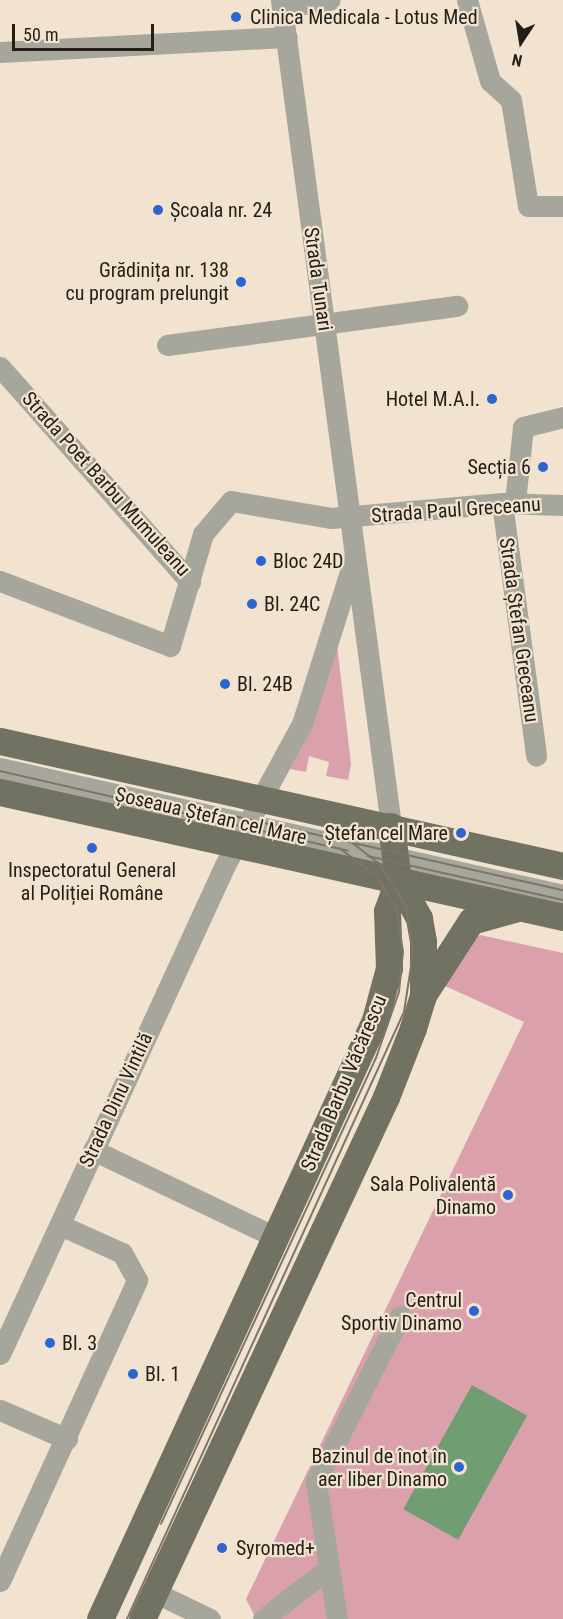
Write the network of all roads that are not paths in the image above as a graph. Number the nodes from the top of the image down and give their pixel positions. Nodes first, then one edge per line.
1 (329, 0) edge
2 (467, 0) edge
3 (282, 3) edge
4 (287, 37) junction
5 (0, 52) edge
6 (563, 206) edge
7 (457, 306) dead end
8 (324, 323) junction
9 (167, 345) dead end
10 (0, 367) edge
11 (563, 417) edge
12 (509, 503) junction
13 (563, 505) edge
14 (349, 517) junction
15 (354, 559) junction
16 (0, 582) edge
17 (190, 582) junction
18 (0, 741) edge
19 (536, 756) dead end
20 (0, 768) edge
21 (0, 792) edge
22 (261, 798) junction
23 (391, 826) junction
24 (240, 836) junction
25 (563, 866) edge
26 (396, 868) junction
27 (563, 895) edge
28 (518, 908) junction
29 (563, 917) edge
30 (423, 996) junction
31 (93, 1150) junction
32 (60, 1225) junction
33 (275, 1237) junction
34 (400, 1316) dead end
35 (0, 1354) edge
36 (0, 1410) edge
37 (67, 1439) junction
38 (329, 1568) junction
39 (0, 1581) edge
40 (154, 1592) junction
41 (100, 1619) edge
42 (142, 1619) edge
43 (210, 1619) edge
44 (263, 1619) edge
45 (337, 1619) edge

1 - 3 street
2 - 6 street
3 - 4 street, Strada Tunari
4 - 5 street
4 - 8 street, Strada Tunari
7 - 8 street
8 - 9 street
8 - 14 street, Strada Tunari
10 - 17 street, Strada Poet Barbu Mumuleanu
11 - 12 street, Strada Ștefan Greceanu
12 - 13 street, Strada Paul Greceanu
12 - 14 street, Strada Paul Greceanu
12 - 19 street, Strada Ștefan Greceanu
14 - 15 street, Strada Tunari
14 - 17 street, Strada Poet Barbu Mumuleanu
15 - 22 street, Strada Tunari
15 - 23 street, Strada Tunari
16 - 17 street
18 - 22 main road, Șoseaua Ștefan cel Mare
20 - 24 street, Șoseaua Ștefan cel Mare
21 - 24 main road, Șoseaua Ștefan cel Mare
22 - 23 main road, Șoseaua Ștefan cel Mare
22 - 24 street, Strada Dinu Vintilă
23 - 25 main road, Șoseaua Ștefan cel Mare
23 - 26 main road, Strada Tunari
24 - 26 main road, Șoseaua Ștefan cel Mare
24 - 31 street, Strada Dinu Vintilă
26 - 27 street, Șoseaua Ștefan cel Mare
26 - 28 main road, Șoseaua Ștefan cel Mare
26 - 30 main road, Strada Barbu Văcărescu
26 - 33 main road, Strada Barbu Văcărescu
28 - 29 main road, Șoseaua Ștefan cel Mare
28 - 30 main road
30 - 40 main road, Strada Barbu Văcărescu
31 - 32 street, Strada Dinu Vintilă
31 - 33 street
32 - 35 street, Strada Dinu Vintilă
32 - 37 street
33 - 41 main road, Strada Barbu Văcărescu
34 - 38 street
36 - 37 street
37 - 39 street
38 - 44 street
38 - 45 street
40 - 42 main road, Strada Barbu Văcărescu
40 - 43 street

